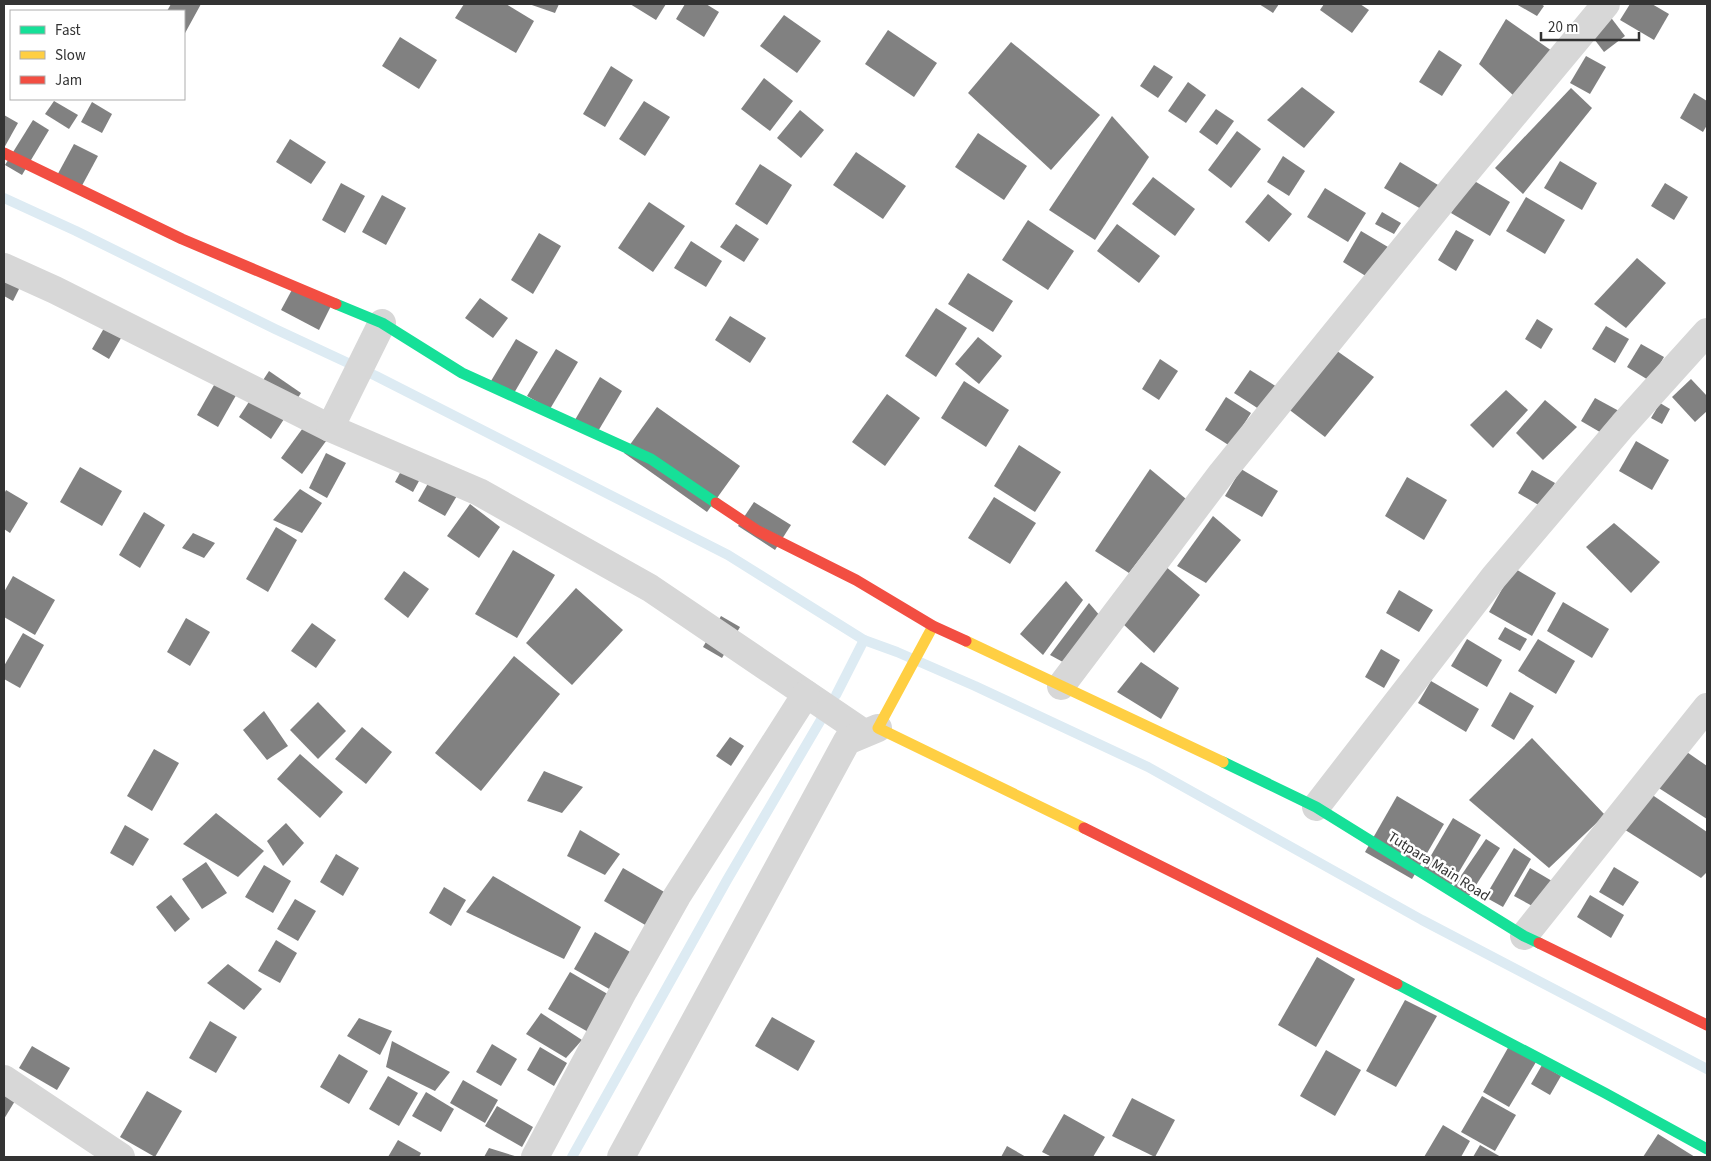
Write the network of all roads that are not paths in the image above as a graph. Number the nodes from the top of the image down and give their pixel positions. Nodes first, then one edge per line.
1 (1606, 4) edge
2 (4, 154) edge
3 (4, 267) edge
4 (382, 323) junction
5 (1707, 332) edge
6 (330, 428) junction
7 (933, 626) junction
8 (1061, 686) junction
9 (806, 694) junction
10 (1707, 707) edge
11 (871, 731) junction
12 (1316, 807) junction
13 (1524, 936) junction
14 (1707, 1025) edge
15 (4, 1079) edge
16 (1707, 1149) edge
17 (121, 1157) edge
18 (535, 1157) edge
19 (621, 1157) edge

1 - 8 street
2 - 4 street, Tutpara Main Road
3 - 6 street
4 - 6 street
4 - 7 street, Tutpara Main Road
5 - 12 street
6 - 9 street
7 - 8 street, Tutpara Main Road
7 - 11 street
8 - 12 street, Tutpara Main Road
9 - 11 street
9 - 18 street
10 - 13 street
11 - 16 street
11 - 19 street
12 - 13 street, Tutpara Main Road
13 - 14 street, Tutpara Main Road
15 - 17 street

